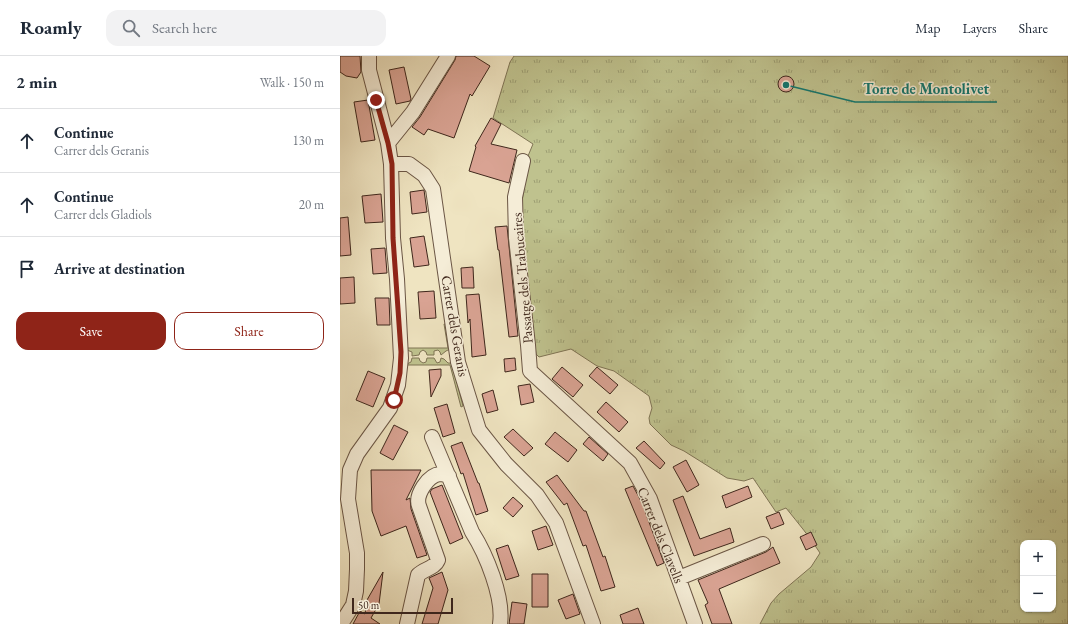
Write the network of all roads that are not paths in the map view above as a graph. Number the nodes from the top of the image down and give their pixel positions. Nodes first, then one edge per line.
1 (369, 56) edge
2 (448, 56) edge
3 (388, 143) junction
4 (523, 162) dead end
5 (392, 164) junction
6 (530, 371) joint
7 (432, 437) dead end
8 (449, 476) junction
9 (763, 544) dead end
10 (679, 578) junction
11 (341, 624) edge
12 (407, 624) edge
13 (500, 624) edge
14 (593, 624) edge
15 (695, 624) edge

1 - 3 street
2 - 3 street
3 - 5 street
4 - 6 street, Passatge dels Trabucaires
5 - 11 street
5 - 14 street, Carrer dels Geranis
6 - 10 street, Carrer dels Clavells
7 - 8 street
8 - 12 street
8 - 13 street
9 - 10 street
10 - 15 street, Carrer dels Clavells

